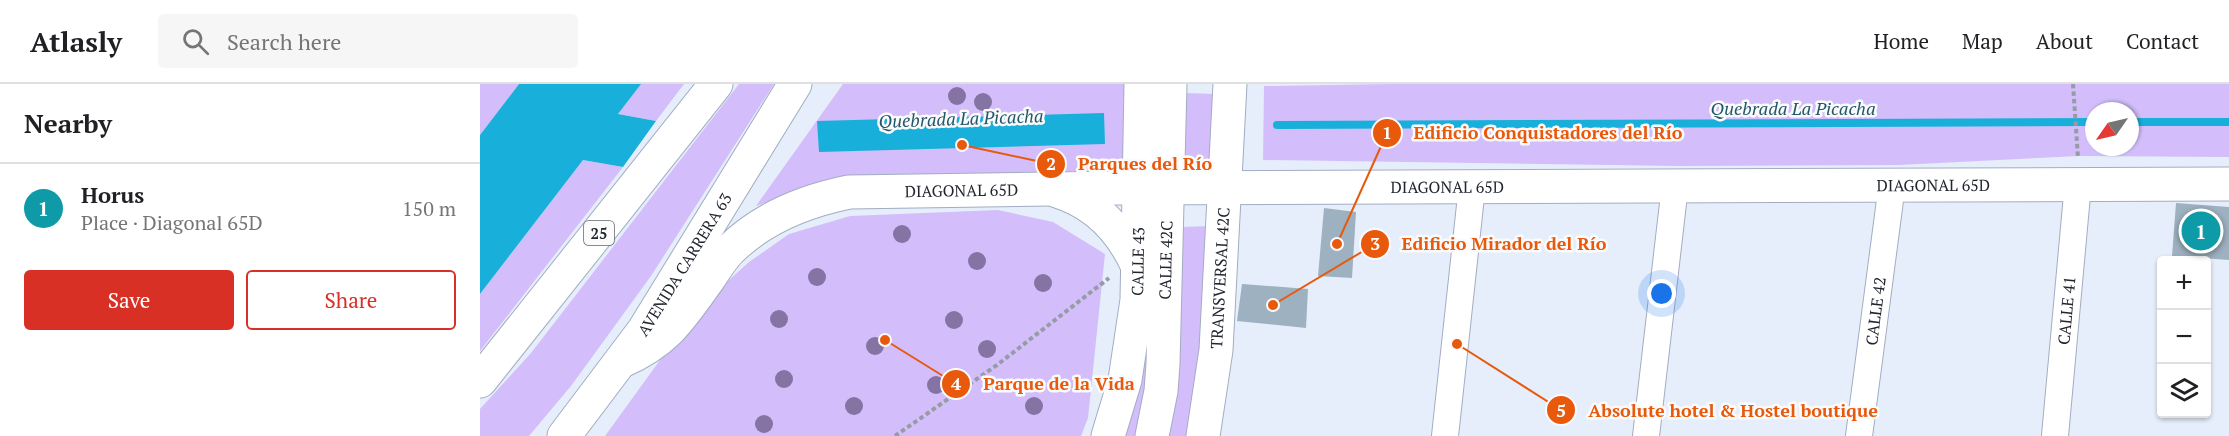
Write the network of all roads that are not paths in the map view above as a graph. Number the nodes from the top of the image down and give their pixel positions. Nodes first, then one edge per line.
1 (716, 84) edge
2 (795, 84) edge
3 (1141, 84) edge
4 (1170, 84) edge
5 (1230, 84) edge
6 (2078, 169) junction
7 (2229, 184) edge
8 (1892, 185) junction
9 (1675, 186) junction
10 (1472, 187) junction
11 (1154, 188) junction
12 (1224, 188) junction
13 (1049, 189) junction
14 (1138, 267) junction
15 (622, 361) junction
16 (480, 381) edge
17 (564, 436) edge
18 (1108, 436) edge
19 (1152, 436) edge
20 (1203, 436) edge
21 (1445, 436) edge
22 (1646, 436) edge
23 (1859, 436) edge
24 (2055, 436) edge

1 - 16 main road, 25
2 - 15 main road, AVENIDA CARRERA 63
3 - 11 main road, CALLE 43
4 - 11 main road, CALLE 42C
5 - 12 main road, TRANSVERSAL 42C
6 - 7 main road, DIAGONAL 65D
6 - 8 main road, DIAGONAL 65D
6 - 24 street, CALLE 41
8 - 9 main road, DIAGONAL 65D
8 - 23 street, CALLE 42
9 - 10 main road, DIAGONAL 65D
9 - 22 street
10 - 12 main road, DIAGONAL 65D
10 - 21 street
11 - 12 main road, DIAGONAL 65D
11 - 13 main road, DIAGONAL 65D
11 - 14 main road, CALLE 43
11 - 19 main road, CALLE 42C
12 - 20 main road, TRANSVERSAL 42C
13 - 14 main road
13 - 15 main road, DIAGONAL 65D
14 - 18 main road, CALLE 43
15 - 17 main road, AVENIDA CARRERA 63

